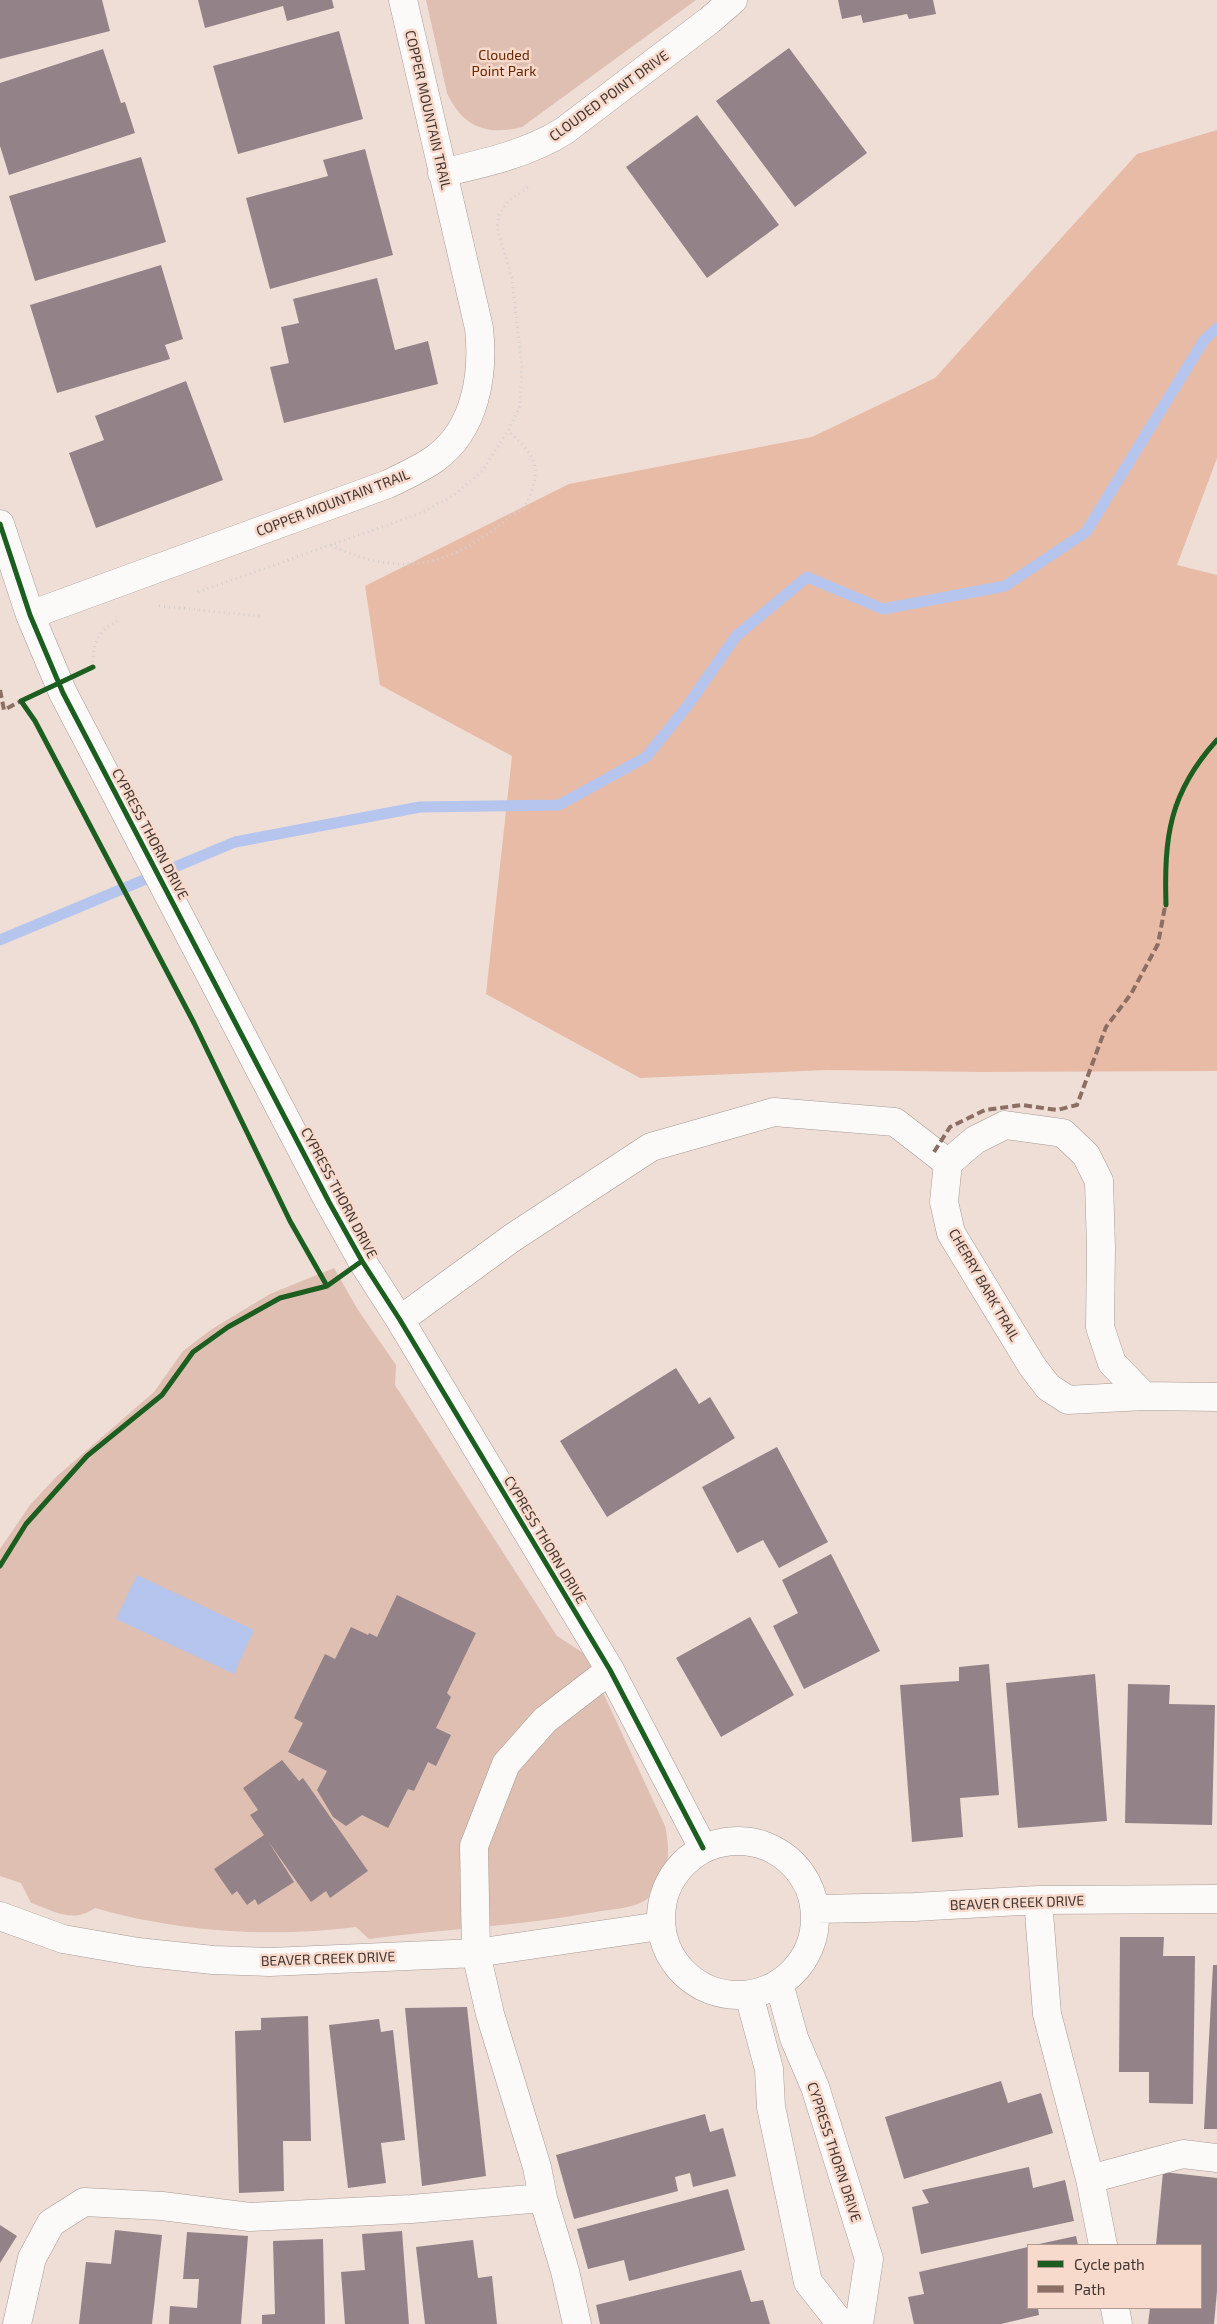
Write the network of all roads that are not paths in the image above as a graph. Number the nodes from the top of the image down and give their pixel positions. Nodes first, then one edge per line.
1 (403, 0) edge
2 (732, 0) edge
3 (442, 173) junction
4 (0, 524) edge
5 (30, 615) junction
6 (948, 1163) junction
7 (400, 1320) junction
8 (1144, 1396) junction
9 (1217, 1397) edge
10 (610, 1670) junction
11 (703, 1848) junction
12 (1217, 1899) edge
13 (1038, 1900) junction
14 (817, 1909) junction
15 (0, 1916) edge
16 (660, 1926) junction
17 (476, 1953) junction
18 (779, 1983) junction
19 (749, 1995) junction
20 (1217, 2158) edge
21 (1090, 2179) junction
22 (543, 2198) junction
23 (1103, 2244) edge
24 (1115, 2309) edge
25 (17, 2324) edge
26 (577, 2324) edge
27 (841, 2324) edge
28 (859, 2324) edge
29 (1118, 2324) edge

1 - 3 street, COPPER MOUNTAIN TRAIL
2 - 3 street, CLOUDED POINT DRIVE
3 - 5 street, COPPER MOUNTAIN TRAIL
4 - 5 street, CYPRESS THORN DRIVE
5 - 7 street, CYPRESS THORN DRIVE
6 - 7 street
6 - 8 street, CHERRY BARK TRAIL
6 - 8 street
7 - 10 street, CYPRESS THORN DRIVE
8 - 9 street, CHERRY BARK TRAIL
10 - 11 street, CYPRESS THORN DRIVE
10 - 17 street
11 - 14 street
11 - 16 street
12 - 13 street, BEAVER CREEK DRIVE
13 - 14 street, BEAVER CREEK DRIVE
13 - 21 street
14 - 18 street
15 - 17 street, BEAVER CREEK DRIVE
16 - 17 street, BEAVER CREEK DRIVE
16 - 19 street
17 - 22 street
18 - 19 street
18 - 28 street, CYPRESS THORN DRIVE
19 - 27 street
20 - 21 street
21 - 23 street
22 - 25 street
22 - 26 street
24 - 29 street

